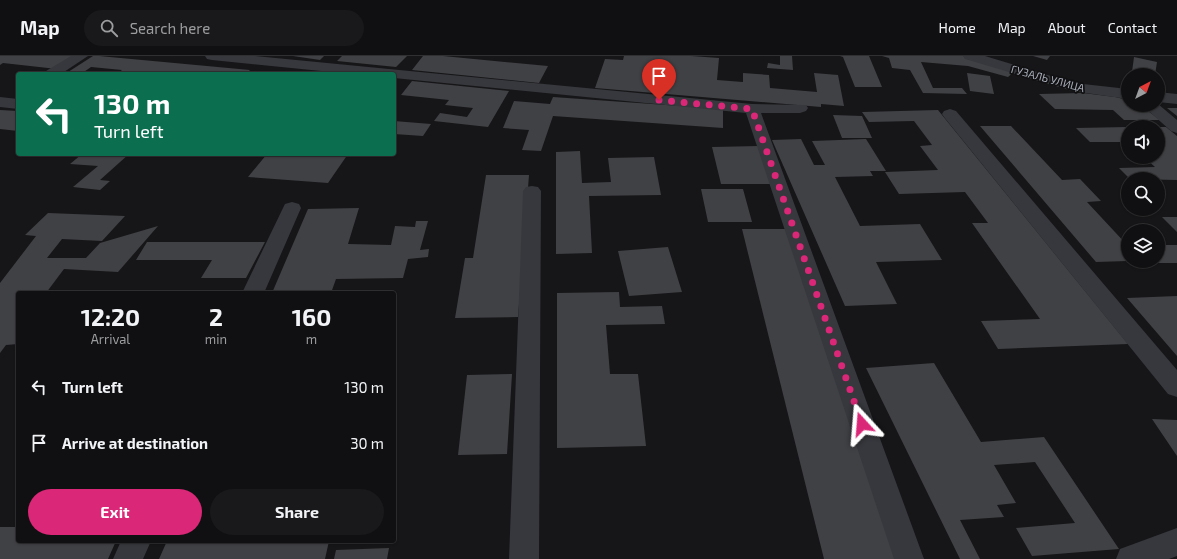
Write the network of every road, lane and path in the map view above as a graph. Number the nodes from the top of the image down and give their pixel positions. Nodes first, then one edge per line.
1 (81, 56) edge
2 (212, 56) edge
3 (970, 56) edge
4 (322, 61) edge
5 (54, 72) edge
6 (1121, 93) edge
7 (16, 96) edge
8 (1165, 98) edge
9 (1177, 99) edge
10 (7, 103) edge
11 (800, 108) dead end
12 (752, 109) junction
13 (1158, 112) edge
14 (950, 114) dead end
15 (1177, 128) edge
16 (532, 191) dead end
17 (292, 208) dead end
18 (254, 291) edge
19 (1177, 387) edge
20 (1177, 542) edge
21 (135, 543) edge
22 (128, 559) edge
23 (524, 559) edge
24 (909, 559) edge
25 (1131, 559) edge

1 - 5 street
2 - 4 street
3 - 6 street, ГУЗАЛЬ УЛИЦА
4 - 12 street
7 - 10 street
8 - 9 street
11 - 12 street
12 - 24 street
13 - 15 street
14 - 19 street
16 - 23 street
17 - 18 street
20 - 25 street
21 - 22 street

